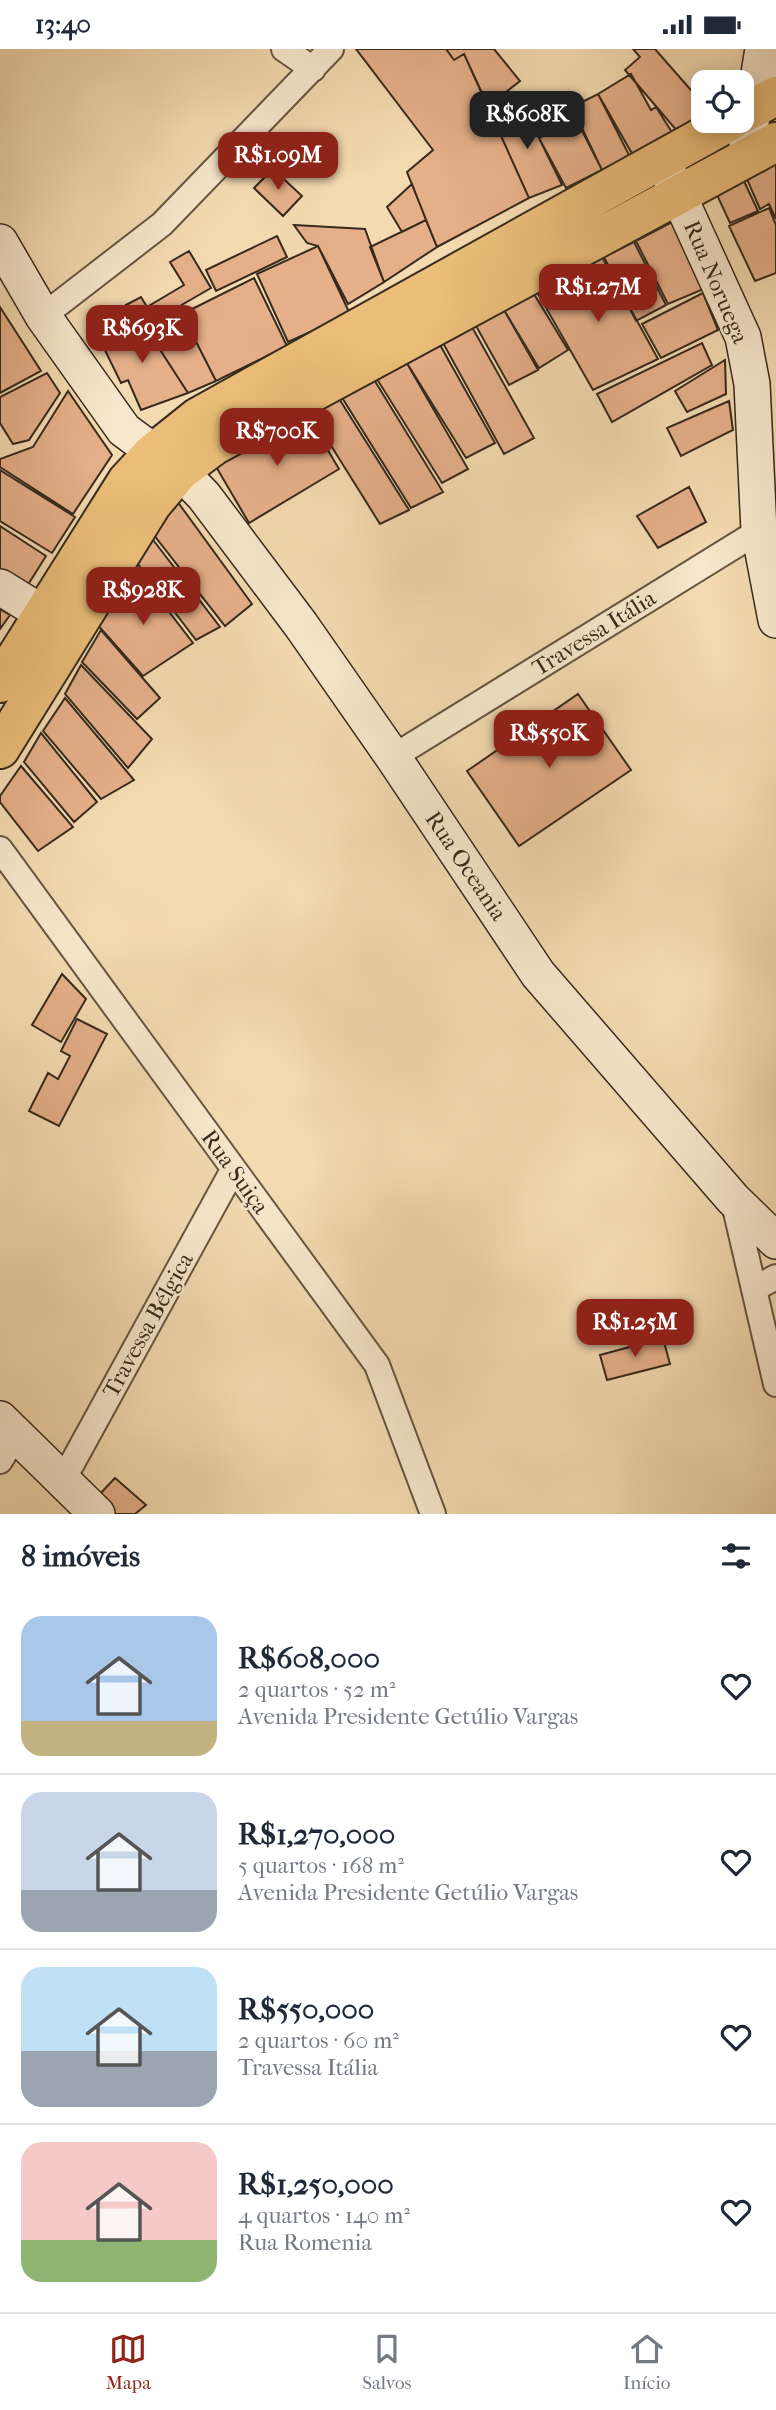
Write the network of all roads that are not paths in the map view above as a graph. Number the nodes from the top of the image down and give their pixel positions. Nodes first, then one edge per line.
1 (284, 49) edge
2 (331, 49) edge
3 (763, 49) edge
4 (313, 69) junction
5 (754, 95) edge
6 (754, 124) edge
7 (710, 133) edge
8 (760, 151) edge
9 (662, 160) junction
10 (678, 195) junction
11 (0, 242) edge
12 (523, 258) junction
13 (43, 316) junction
14 (166, 462) junction
15 (759, 531) junction
16 (0, 587) edge
17 (43, 613) junction
18 (776, 620) edge
19 (0, 683) edge
20 (0, 749) edge
21 (393, 757) junction
22 (0, 849) edge
23 (233, 1170) junction
24 (733, 1199) junction
25 (776, 1241) edge
26 (776, 1277) edge
27 (754, 1289) junction
28 (776, 1384) edge
29 (5, 1438) edge
30 (63, 1480) junction
31 (97, 1514) edge
32 (433, 1514) edge

1 - 4 street
2 - 4 street
3 - 5 street
4 - 13 street
6 - 8 street
7 - 9 main road
8 - 10 main road
9 - 10 street, Rua Noruega
9 - 12 main road
10 - 12 main road
10 - 15 street, Rua Noruega
11 - 13 street, Rua Oceania
12 - 14 main road
13 - 14 street, Rua Oceania
14 - 17 main road
14 - 20 main road
14 - 21 street, Rua Oceania
15 - 18 street, Rua Noruega
15 - 21 street, Travessa Itália
16 - 17 street
17 - 19 main road
21 - 24 street, Rua Oceania
22 - 23 street, Rua Suiça
23 - 30 street, Travessa Bélgica
23 - 32 street, Rua Suiça
24 - 25 street, Rua Oceania
24 - 27 street
26 - 27 street
27 - 28 street
29 - 30 street
30 - 31 street

